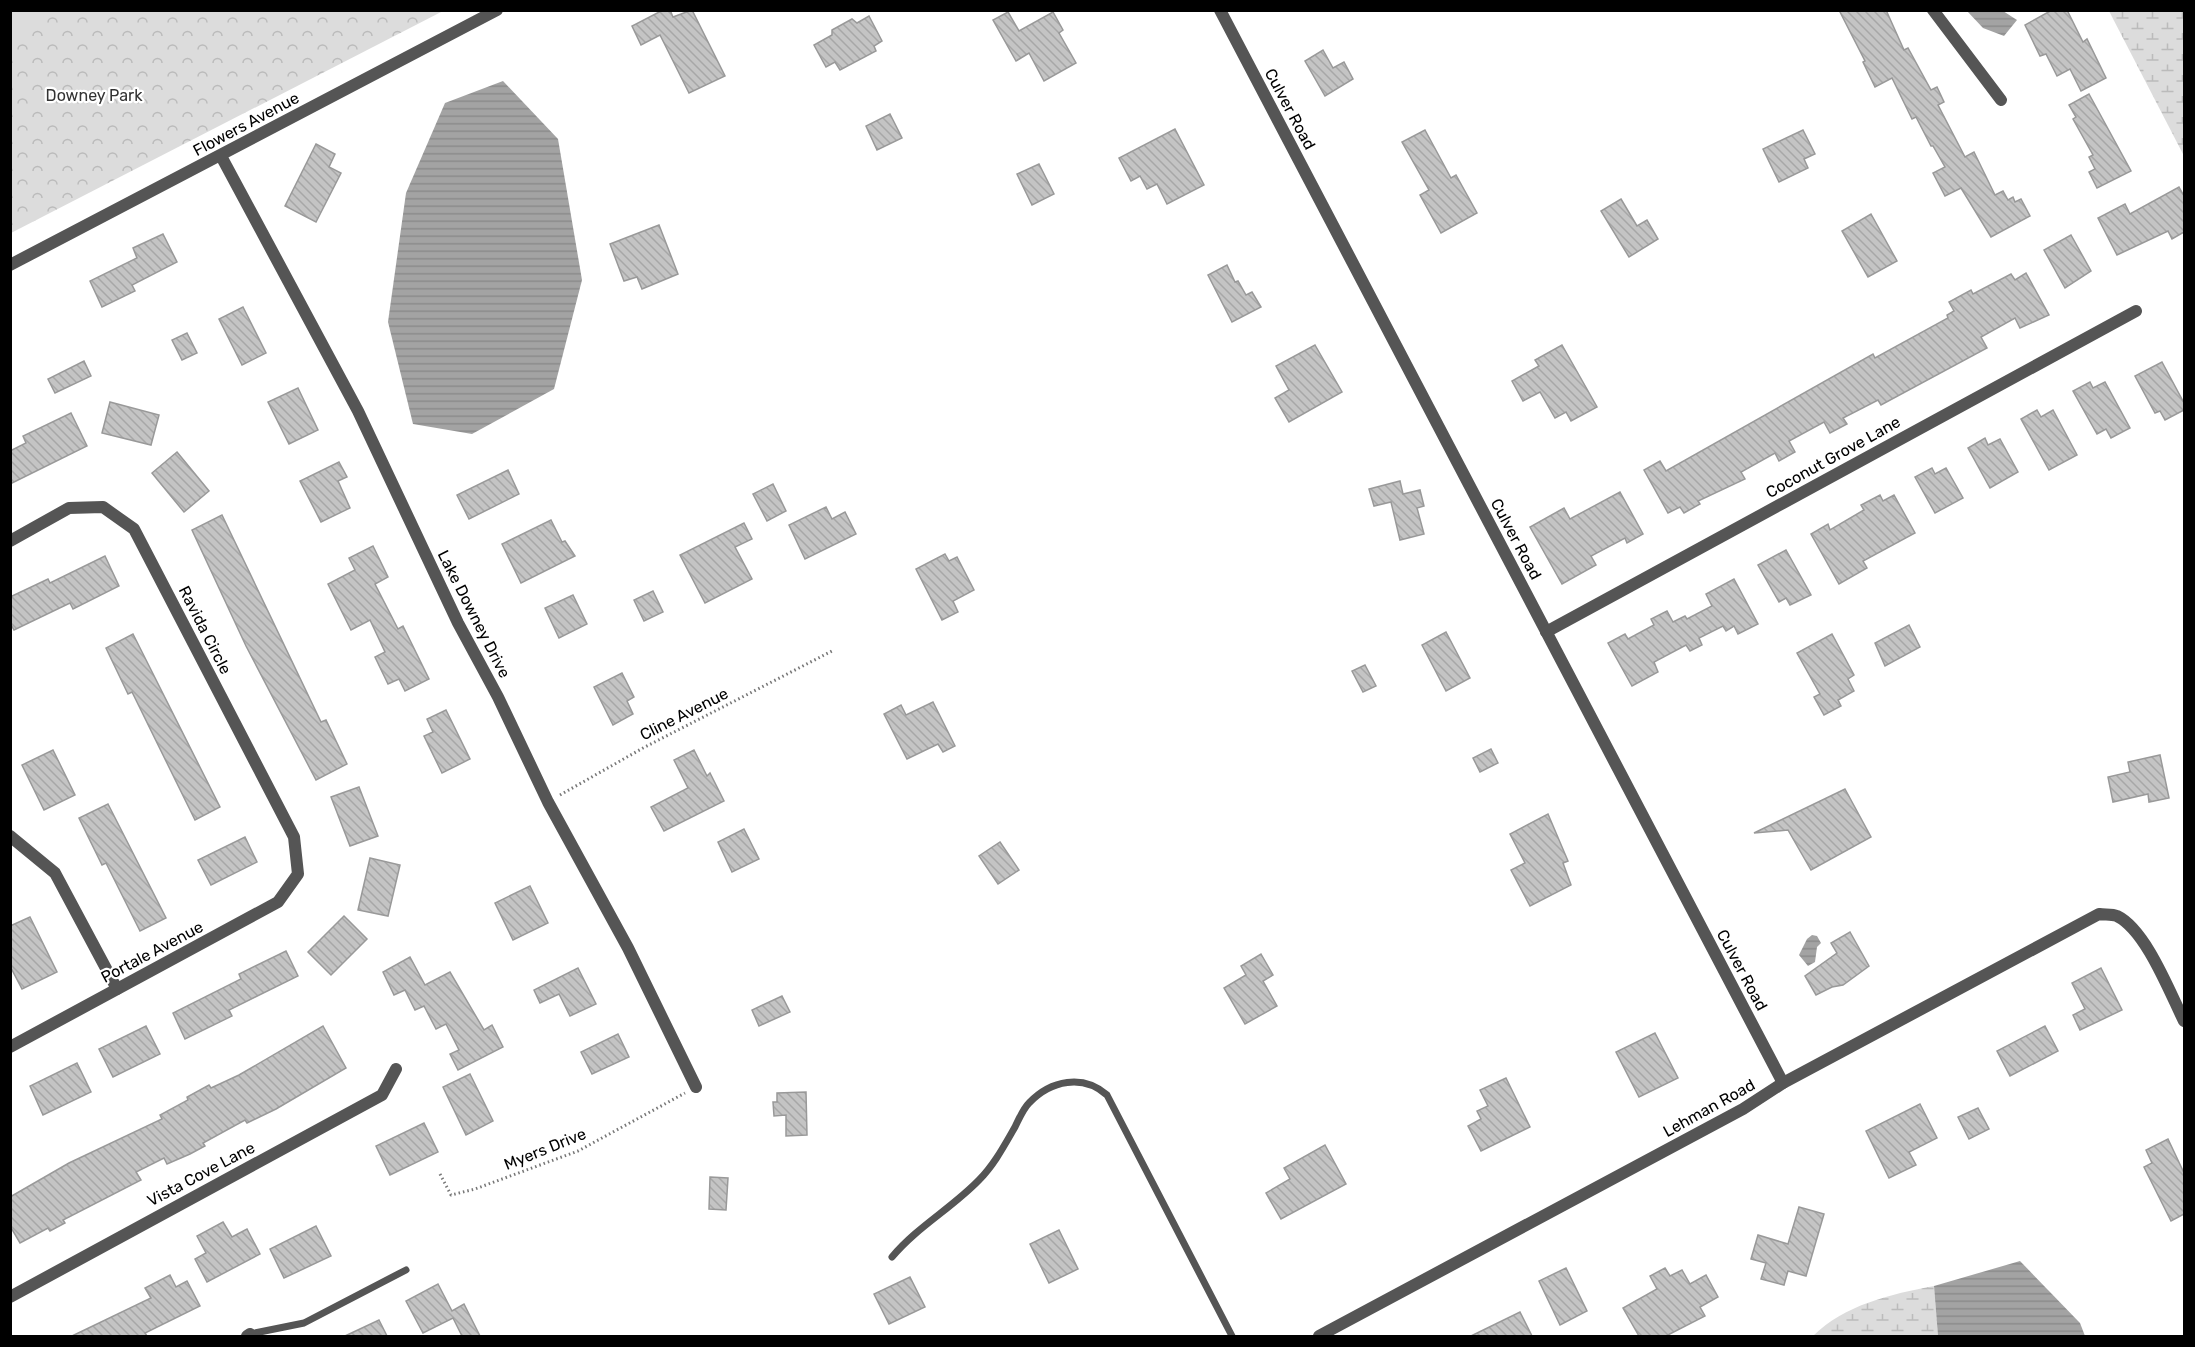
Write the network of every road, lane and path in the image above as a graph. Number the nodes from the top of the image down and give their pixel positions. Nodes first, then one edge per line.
1 (497, 10) edge
2 (1220, 10) edge
3 (1933, 10) edge
4 (2001, 100) dead end
5 (221, 156) junction
6 (10, 265) edge
7 (2136, 311) dead end
8 (10, 541) edge
9 (1546, 633) junction
10 (832, 651) dead end
11 (548, 802) junction
12 (10, 836) edge
13 (298, 874) joint
14 (117, 989) junction
15 (2184, 1021) edge
16 (10, 1047) edge
17 (396, 1069) dead end
18 (1783, 1083) junction
19 (696, 1087) joint
20 (440, 1174) dead end
21 (892, 1257) dead end
22 (406, 1270) dead end
23 (10, 1297) edge
24 (248, 1335) edge
25 (1232, 1336) edge
26 (1319, 1336) edge

1 - 5 street, Flowers Avenue
2 - 9 street, Culver Road
3 - 4 street
5 - 6 street, Flowers Avenue
5 - 11 street, Lake Downey Drive
7 - 9 street, Coconut Grove Lane
8 - 13 street, Ravida Circle
9 - 18 street, Culver Road
10 - 11 path, Cline Avenue
11 - 19 street, Lake Downey Drive
12 - 14 street
13 - 14 street, Portale Avenue
14 - 16 street, Portale Avenue
15 - 18 street, Lehman Road
17 - 23 street, Vista Cove Lane
18 - 26 street, Lehman Road
19 - 20 path, Myers Drive
21 - 25 lane
22 - 24 lane

